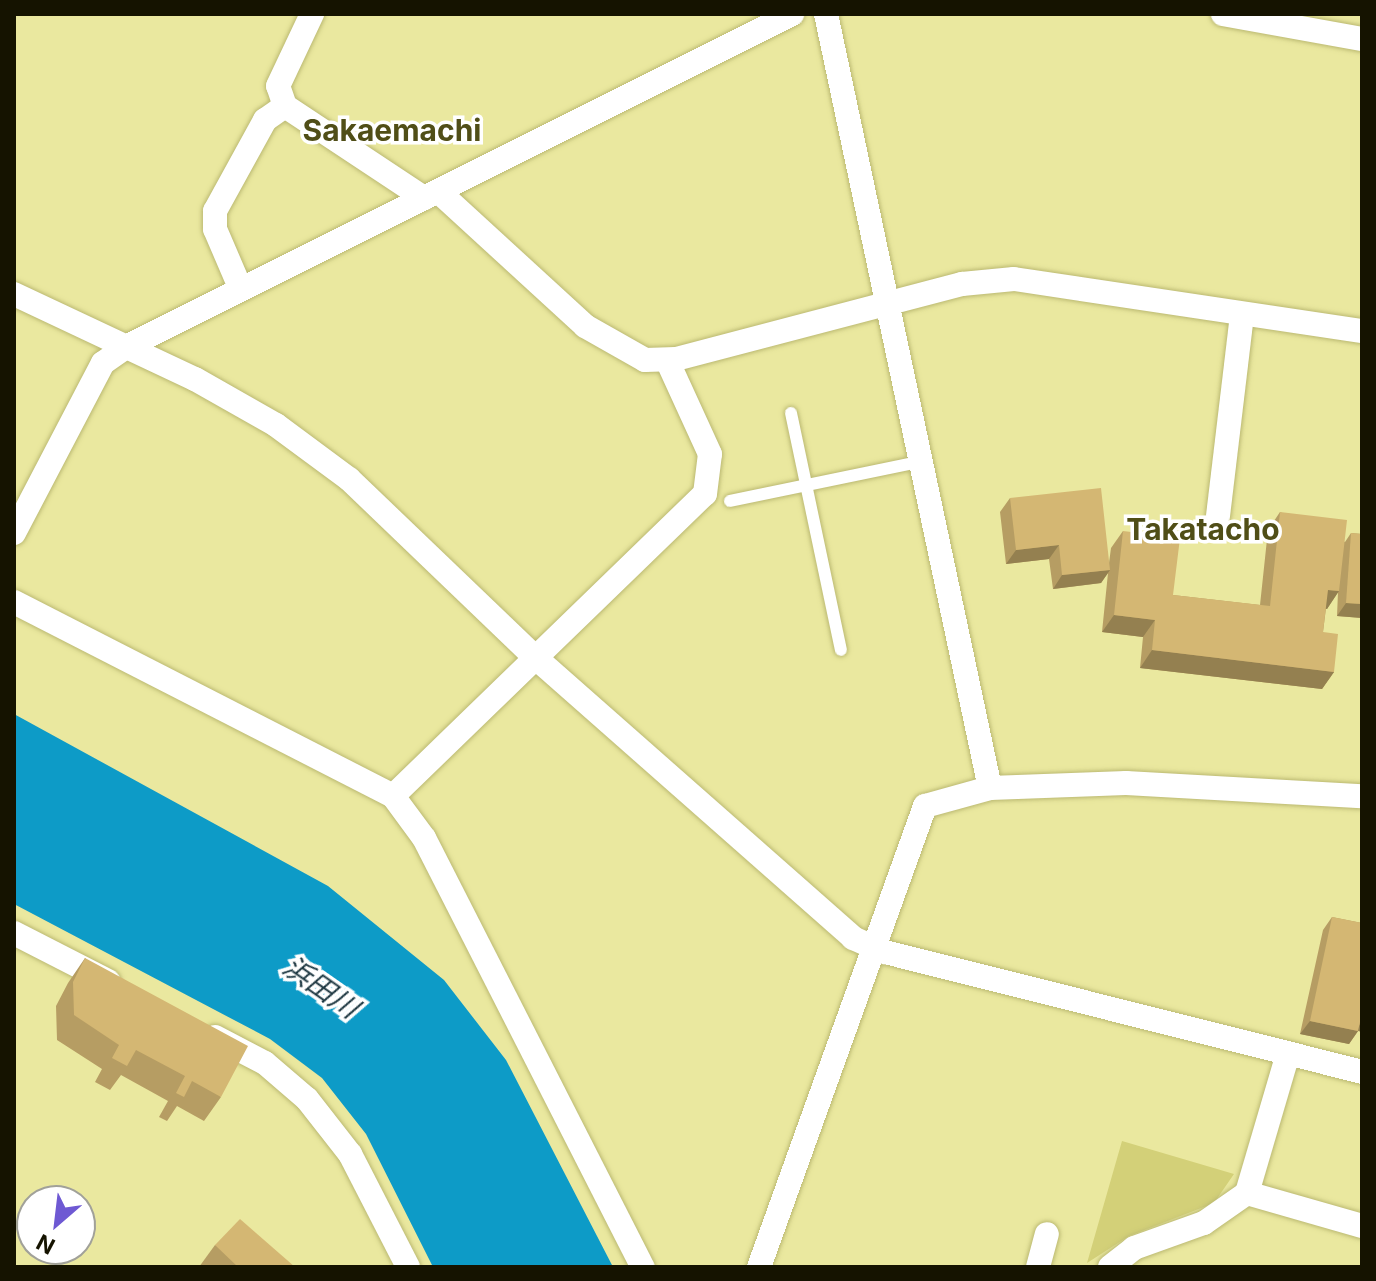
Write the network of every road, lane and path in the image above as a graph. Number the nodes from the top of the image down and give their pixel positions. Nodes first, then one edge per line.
1 (312, 14) edge
2 (826, 14) edge
3 (1223, 14) edge
4 (789, 15) edge
5 (1362, 39) edge
6 (285, 106) junction
7 (432, 195) junction
8 (239, 285) junction
9 (14, 294) edge
10 (884, 301) junction
11 (1242, 314) junction
12 (1362, 331) edge
13 (126, 347) junction
14 (667, 360) junction
15 (791, 413) dead end
16 (918, 462) junction
17 (807, 485) junction
18 (730, 501) dead end
19 (1218, 516) dead end
20 (14, 533) edge
21 (14, 602) edge
22 (841, 650) dead end
23 (537, 659) junction
24 (990, 788) junction
25 (393, 796) junction
26 (1362, 796) edge
27 (14, 933) edge
28 (870, 947) junction
29 (138, 996) edge
30 (192, 1025) edge
31 (1288, 1054) junction
32 (1362, 1072) edge
33 (1247, 1193) junction
34 (1362, 1226) edge
35 (1047, 1234) dead end
36 (408, 1267) edge
37 (643, 1267) edge
38 (759, 1267) edge
39 (1038, 1267) edge
40 (1110, 1267) edge

1 - 6 street
2 - 10 street
3 - 5 street
4 - 7 street
6 - 7 street
6 - 8 street
7 - 8 street
7 - 14 street
8 - 13 street
9 - 13 street
10 - 11 street
10 - 14 street
10 - 16 street
11 - 12 street
11 - 19 street
13 - 20 street
13 - 23 street
14 - 23 street
15 - 17 lane
16 - 17 lane
16 - 24 street
17 - 18 lane
17 - 22 lane
21 - 25 street
23 - 25 street
23 - 28 street
24 - 26 street
24 - 28 street
25 - 37 street
27 - 29 street
28 - 31 street
28 - 38 street
30 - 36 street
31 - 32 street
31 - 33 street
33 - 34 street
33 - 40 street
35 - 39 street

